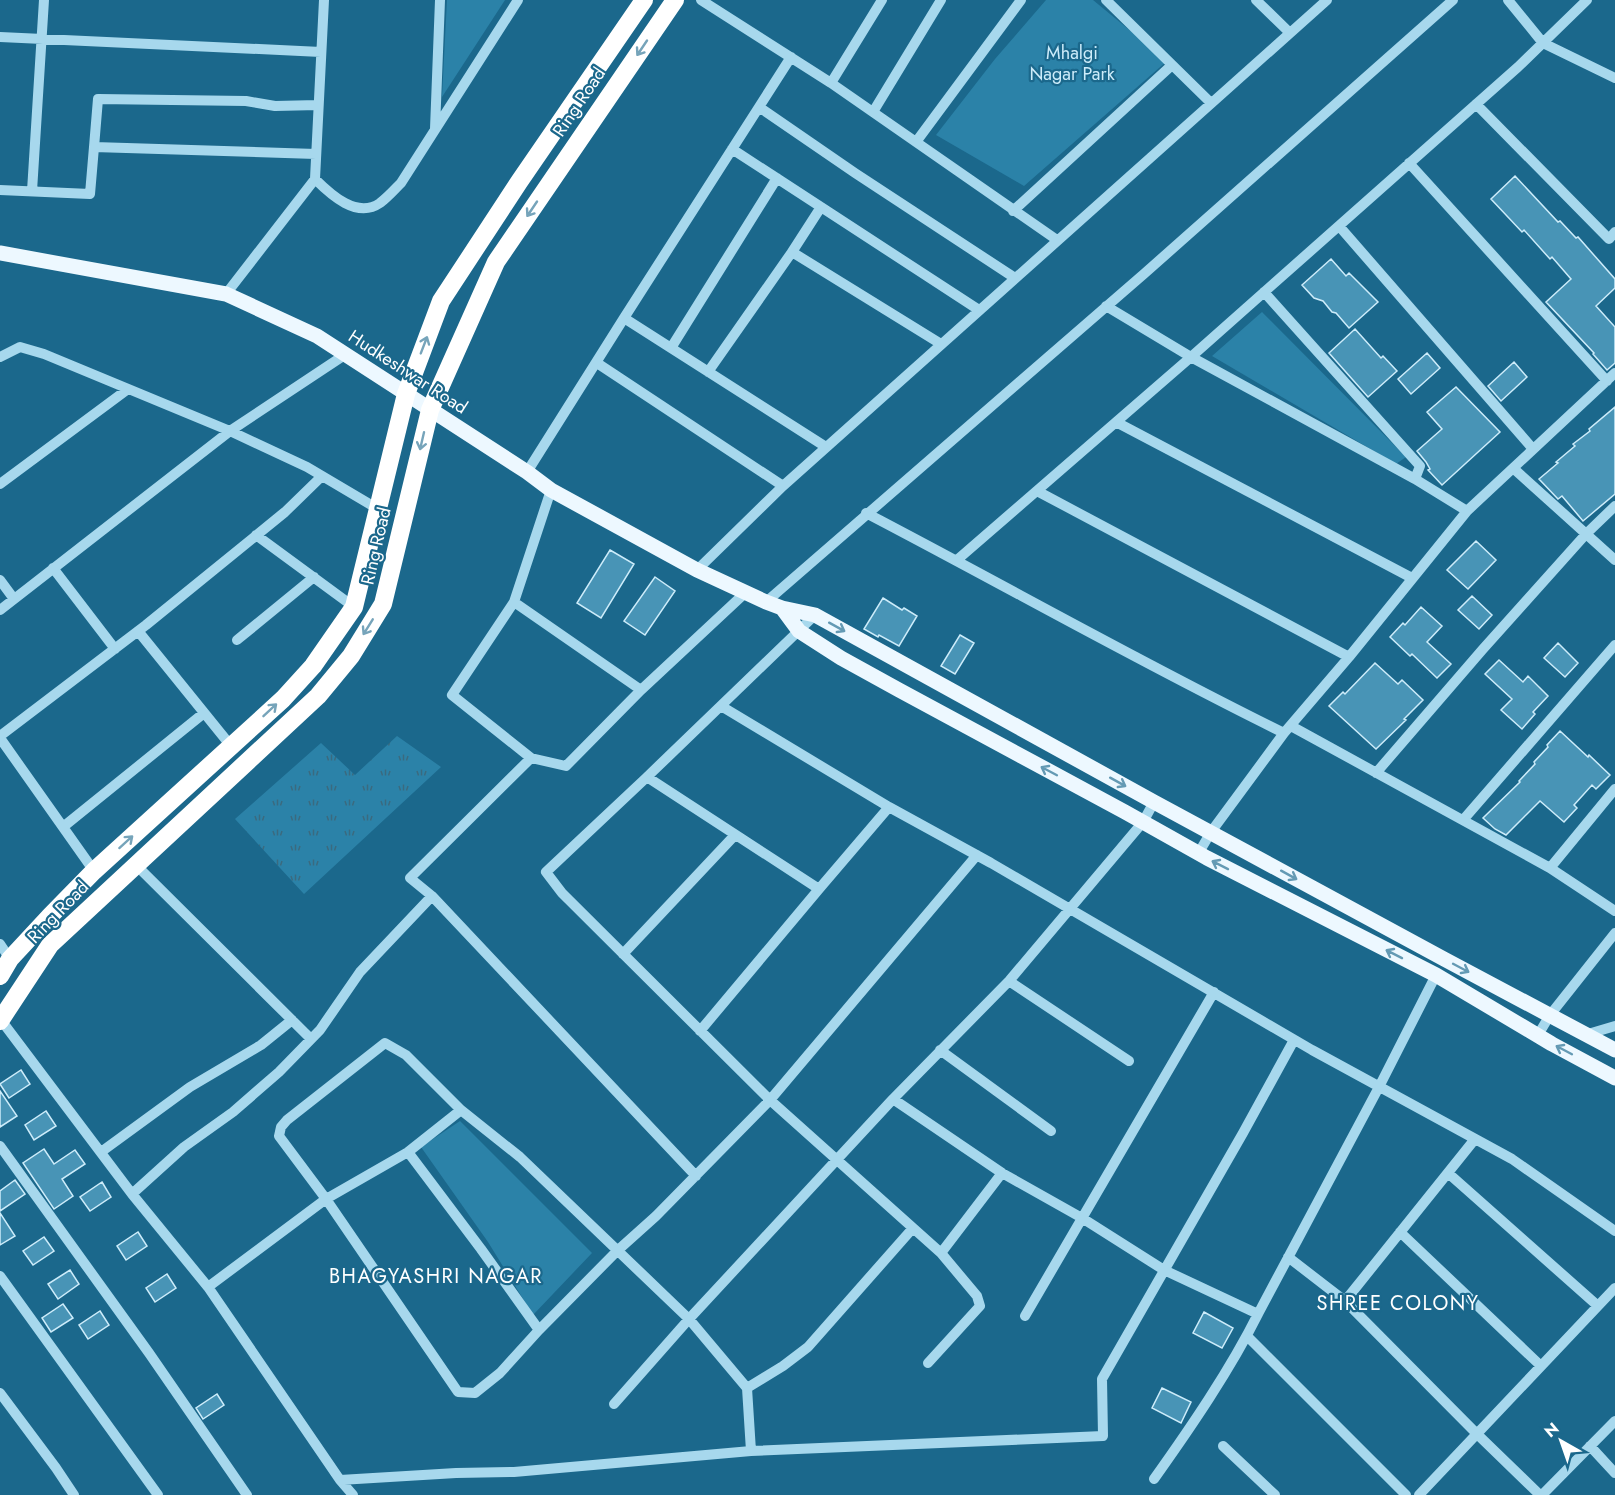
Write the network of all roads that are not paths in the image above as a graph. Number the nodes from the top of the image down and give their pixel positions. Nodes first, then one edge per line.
1 (44, 0) edge
2 (324, 0) edge
3 (441, 0) edge
4 (518, 0) edge
5 (644, 0) edge
6 (675, 0) edge
7 (701, 0) edge
8 (882, 0) edge
9 (941, 0) edge
10 (1021, 0) edge
11 (1106, 0) edge
12 (1256, 0) edge
13 (1327, 0) edge
14 (1453, 0) edge
15 (1508, 0) edge
16 (1587, 0) edge
17 (1290, 33) junction
18 (0, 37) edge
19 (42, 39) junction
20 (1543, 43) junction
21 (321, 52) junction
22 (791, 57) junction
23 (1172, 65) junction
24 (1615, 78) edge
25 (831, 83) junction
26 (1211, 103) junction
27 (1476, 104) junction
28 (318, 105) junction
29 (759, 107) junction
30 (873, 112) junction
31 (435, 129) junction
32 (916, 142) junction
33 (94, 147) junction
34 (732, 149) junction
35 (316, 154) junction
36 (1409, 163) junction
37 (777, 178) junction
38 (315, 179) junction
39 (0, 190) edge
40 (32, 191) junction
41 (821, 207) junction
42 (1013, 211) junction
43 (1339, 226) junction
44 (1613, 239) edge
45 (1057, 240) junction
46 (792, 252) junction
47 (0, 253) edge
48 (1015, 278) junction
49 (1264, 292) junction
50 (226, 294) junction
51 (1106, 306) junction
52 (979, 310) junction
53 (624, 318) junction
54 (941, 344) junction
55 (671, 348) junction
56 (346, 354) junction
57 (0, 357) edge
58 (1191, 357) junction
59 (597, 363) junction
60 (708, 372) junction
61 (1611, 377) edge
62 (128, 389) junction
63 (406, 394) junction
64 (430, 410) junction
65 (1116, 422) junction
66 (230, 431) junction
67 (826, 447) junction
68 (1533, 449) junction
69 (1513, 468) junction
70 (527, 472) junction
71 (322, 476) junction
72 (1414, 479) junction
73 (0, 484) edge
74 (783, 486) junction
75 (551, 490) junction
76 (1037, 491) junction
77 (1615, 507) edge
78 (378, 508) junction
79 (1467, 511) junction
80 (866, 513) junction
81 (1586, 534) junction
82 (256, 536) junction
83 (957, 560) junction
84 (1615, 560) edge
85 (53, 568) junction
86 (697, 570) junction
87 (314, 578) junction
88 (1412, 578) junction
89 (0, 580) edge
90 (745, 593) junction
91 (14, 599) junction
92 (766, 602) junction
93 (514, 603) junction
94 (354, 607) junction
95 (782, 608) junction
96 (0, 610) edge
97 (815, 615) junction
98 (138, 631) junction
99 (799, 631) junction
100 (237, 640) dead end
101 (1615, 645) edge
102 (115, 649) junction
103 (1349, 657) junction
104 (641, 690) junction
105 (721, 705) junction
106 (204, 713) junction
107 (1287, 730) junction
108 (0, 737) edge
109 (231, 746) junction
110 (531, 758) junction
111 (1376, 773) junction
112 (647, 777) junction
113 (1615, 789) edge
114 (1154, 802) junction
115 (890, 807) junction
116 (1463, 820) junction
117 (1143, 822) junction
118 (63, 827) junction
119 (1211, 832) junction
120 (735, 835) junction
121 (1198, 854) junction
122 (976, 855) junction
123 (136, 865) junction
124 (1551, 868) junction
125 (94, 871) junction
126 (819, 889) junction
127 (432, 896) junction
128 (1070, 910) junction
129 (1615, 911) edge
130 (1615, 933) edge
131 (3, 949) edge
132 (623, 954) junction
133 (1436, 975) junction
134 (0, 978) edge
135 (1009, 981) junction
136 (1214, 992) junction
137 (16, 997) junction
138 (1550, 1015) junction
139 (292, 1020) junction
140 (0, 1021) edge
141 (1615, 1026) edge
142 (700, 1031) junction
143 (1588, 1034) junction
144 (1538, 1035) junction
145 (311, 1039) junction
146 (1294, 1040) junction
147 (940, 1050) junction
148 (1615, 1050) edge
149 (1129, 1061) dead end
150 (1615, 1078) edge
151 (1380, 1087) junction
152 (893, 1099) junction
153 (770, 1100) junction
154 (461, 1110) junction
155 (1051, 1131) dead end
156 (1475, 1139) junction
157 (0, 1146) edge
158 (100, 1152) junction
159 (408, 1152) junction
160 (837, 1160) junction
161 (1002, 1173) junction
162 (1448, 1173) junction
163 (696, 1176) junction
164 (132, 1194) junction
165 (326, 1199) junction
166 (1082, 1218) junction
167 (913, 1228) junction
168 (1615, 1231) edge
169 (1400, 1232) junction
170 (617, 1251) junction
171 (941, 1253) junction
172 (1288, 1257) junction
173 (1164, 1270) junction
174 (0, 1276) edge
175 (208, 1287) junction
176 (1615, 1288) edge
177 (1345, 1301) junction
178 (1598, 1306) junction
179 (1258, 1314) junction
180 (1025, 1316) dead end
181 (689, 1319) junction
182 (539, 1330) junction
183 (1247, 1336) junction
184 (928, 1363) dead end
185 (1541, 1366) junction
186 (747, 1388) junction
187 (0, 1393) edge
188 (614, 1404) dead end
189 (1615, 1421) edge
190 (1477, 1434) junction
191 (1223, 1446) dead end
192 (1590, 1446) junction
193 (751, 1451) junction
194 (1615, 1473) edge
195 (1154, 1479) dead end
196 (340, 1480) junction
197 (74, 1495) edge
198 (158, 1495) edge
199 (246, 1495) edge
200 (353, 1495) edge
201 (1275, 1495) edge
202 (1406, 1495) edge
203 (1419, 1495) edge
204 (1541, 1495) edge

1 - 19 street
2 - 21 street
3 - 31 street
4 - 31 street
63 -> 5 highway, Ring Road
6 -> 64 highway, Ring Road
7 - 22 street
8 - 25 street
9 - 30 street
10 - 32 street
11 - 23 street
12 - 17 street
13 - 17 street
14 - 51 street
15 - 20 street
16 - 20 street
17 - 26 street
18 - 19 street
19 - 21 street
19 - 40 street
20 - 24 street
20 - 27 street
21 - 28 street
22 - 25 street
22 - 29 street
23 - 26 street
23 - 42 street
25 - 30 street
26 - 45 street
27 - 36 street
27 - 44 street
28 - 33 street
28 - 35 street
29 - 34 street
29 - 48 street
30 - 32 street
31 - 38 street
32 - 42 street
33 - 35 street
33 - 40 street
34 - 37 street
34 - 53 street
35 - 38 street
36 - 43 street
36 - 61 street
37 - 41 street
37 - 55 street
38 - 50 street
39 - 40 street
41 - 46 street
41 - 52 street
42 - 45 street
43 - 49 street
43 - 68 street
45 - 48 street
46 - 54 street
46 - 60 street
47 - 50 main road, Hudkeshwar Road
48 - 52 street
49 - 58 street
49 - 72 street
50 - 56 main road, Hudkeshwar Road
51 - 58 street
51 - 80 street
52 - 54 street
53 - 55 street
53 - 59 street
54 - 67 street
55 - 60 street
56 - 63 main road, Hudkeshwar Road
56 - 66 street
57 - 62 street
58 - 65 street
58 - 72 street
59 - 70 street
59 - 74 street
60 - 67 street
61 - 68 street
62 - 66 street
62 - 73 street
63 - 64 main road, Hudkeshwar Road
63 - 78 highway, Ring Road
64 - 70 main road, Hudkeshwar Road
64 -> 123 highway, Ring Road
65 - 76 street
65 - 88 street
66 - 71 street
66 - 85 street
67 - 74 street
68 - 69 street
69 - 79 street
69 - 81 street
70 - 75 main road, Hudkeshwar Road
71 - 78 street
71 - 82 street
72 - 79 street
74 - 86 street
75 - 86 main road, Hudkeshwar Road
75 - 93 street
76 - 83 street
76 - 103 street
77 - 81 street
78 - 94 highway, Ring Road
79 - 88 street
80 - 83 street
80 - 92 street
81 - 84 street
81 - 111 street
82 - 87 street
82 - 98 street
83 - 107 street
85 - 91 street
85 - 102 street
86 - 90 main road, Hudkeshwar Road
87 - 94 street
87 - 100 street
88 - 103 street
89 - 91 street
90 - 92 main road, Hudkeshwar Road
90 - 104 street
91 - 96 street
92 - 95 main road, Hudkeshwar Road
93 - 104 street
93 - 110 street
109 -> 94 highway, Ring Road
95 - 97 main road, Hudkeshwar Road
95 - 99 main road
97 - 99 street
97 -> 114 main road, Hudkeshwar Road
98 - 102 street
98 - 106 street
99 - 105 street
117 -> 99 main road
101 - 116 street
102 - 108 street
103 - 107 street
104 - 110 street
105 - 112 street
105 - 115 street
106 - 109 street
106 - 118 street
107 - 111 street
107 - 119 street
108 - 118 street
125 -> 109 highway, Ring Road
110 - 127 street
111 - 116 street
112 - 120 street
112 - 132 street
113 - 124 street
114 - 117 street
114 - 119 main road, Hudkeshwar Road
115 - 122 street
115 - 126 street
116 - 124 street
117 - 121 main road
117 - 128 street
118 - 125 street
119 - 121 street
119 -> 138 main road, Hudkeshwar Road
120 - 126 street
120 - 132 street
133 -> 121 main road
122 - 128 street
122 - 153 street
123 - 137 highway, Ring Road
123 - 139 street
124 - 129 street
125 - 131 highway, Ring Road
126 - 142 street
127 - 145 street
127 - 163 street
128 - 135 street
128 - 136 street
130 - 138 street
131 - 134 highway, Ring Road
132 - 142 street
133 - 144 main road
133 - 151 street
134 - 137 main road
135 - 147 street
135 - 149 street
136 - 146 street
136 - 166 street
137 - 140 highway, Ring Road
138 - 143 main road, Hudkeshwar Road
138 - 144 street
139 - 145 street
139 - 158 street
140 - 158 street
141 - 143 street
142 - 153 street
143 - 148 main road, Hudkeshwar Road
150 -> 144 main road
145 - 164 street
146 - 151 street
146 - 173 street
147 - 152 street
147 - 155 street
151 - 156 street
151 - 172 street
152 - 160 street
152 - 161 street
153 - 160 street
153 - 163 street
154 - 159 street
154 - 165 street
154 - 170 street
156 - 162 street
156 - 168 street
157 - 199 street
158 - 164 street
159 - 165 street
159 - 182 street
160 - 167 street
160 - 181 street
161 - 166 street
161 - 171 street
162 - 169 street
162 - 178 street
163 - 170 street
164 - 175 street
165 - 175 street
165 - 182 street
166 - 173 street
166 - 180 street
167 - 171 street
167 - 186 street
169 - 177 street
169 - 185 street
170 - 181 street
170 - 182 street
171 - 184 street
172 - 177 street
172 - 179 street
173 - 179 street
173 - 193 street
174 - 198 street
175 - 196 street
176 - 178 street
177 - 190 street
178 - 185 street
179 - 183 street
181 - 186 street
181 - 188 street
183 - 195 street
183 - 202 street
185 - 190 street
186 - 193 street
187 - 197 street
189 - 192 street
190 - 203 street
190 - 204 street
191 - 201 street
192 - 194 street
192 - 204 street
193 - 196 street
196 - 200 street

